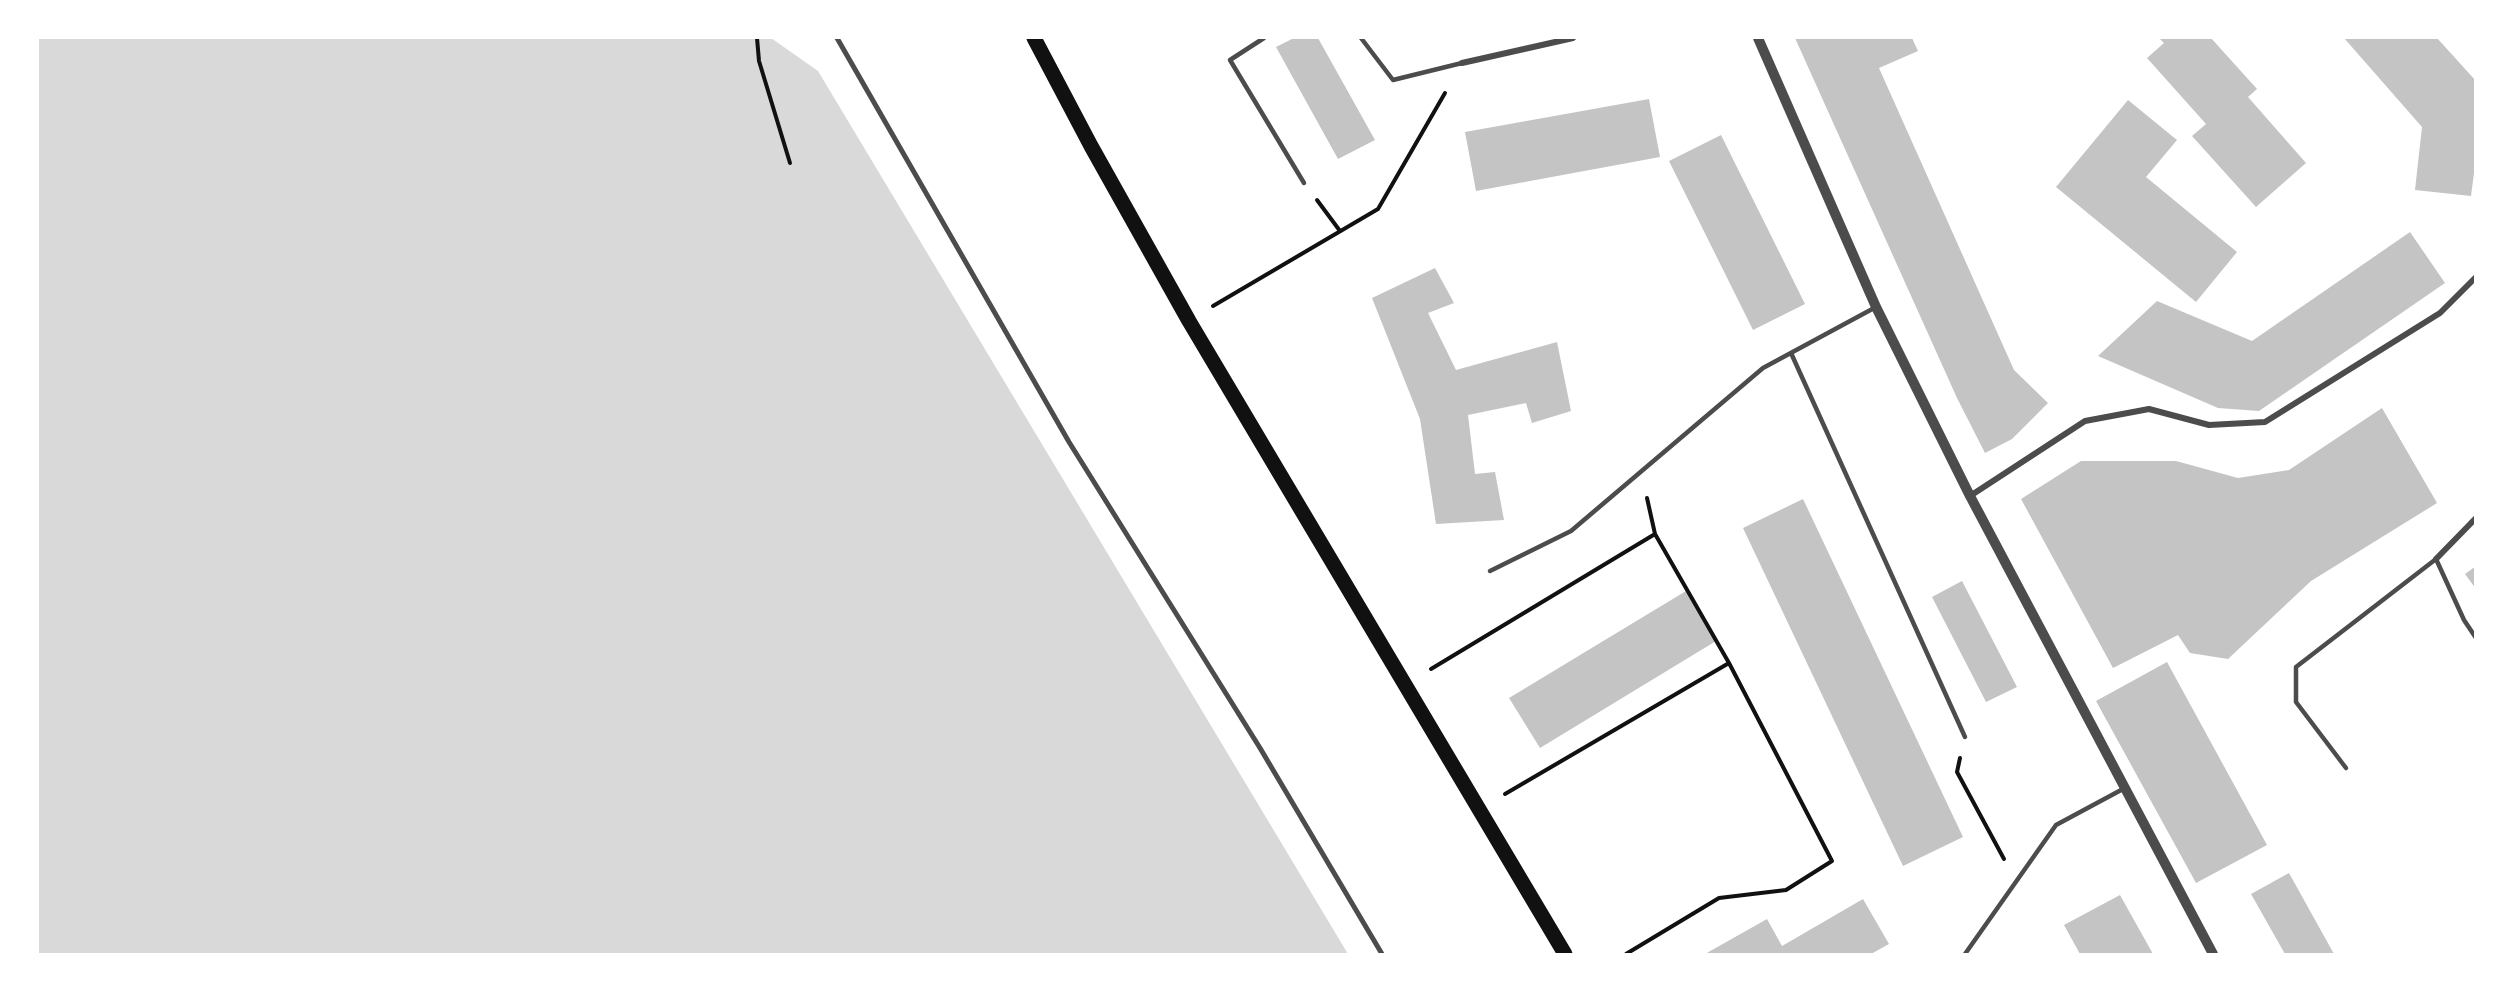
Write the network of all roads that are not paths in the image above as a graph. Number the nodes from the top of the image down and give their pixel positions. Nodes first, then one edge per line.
1 (837, 38) edge
2 (1034, 38) edge
3 (1264, 38) edge
4 (1361, 38) edge
5 (1573, 38) edge
6 (1758, 38) edge
7 (1462, 63) joint
8 (1304, 183) road end
9 (2475, 277) edge
10 (1876, 307) junction
11 (1791, 353) junction
12 (1970, 496) junction
13 (2475, 518) edge
14 (2436, 559) junction
15 (1490, 571) dead end
16 (2475, 638) edge
17 (1965, 737) road end
18 (2346, 768) dead end
19 (2125, 788) junction
20 (1382, 954) edge
21 (1565, 954) edge
22 (1965, 954) edge
23 (2212, 954) edge

1 - 20 street
2 - 21 main road
3 - 8 lane
4 - 7 lane
5 - 7 street
6 - 10 street
9 - 12 street
10 - 11 lane
10 - 12 street
11 - 15 lane
11 - 17 lane
12 - 19 street
13 - 14 street
14 - 16 lane
14 - 18 lane
19 - 22 lane
19 - 23 street

